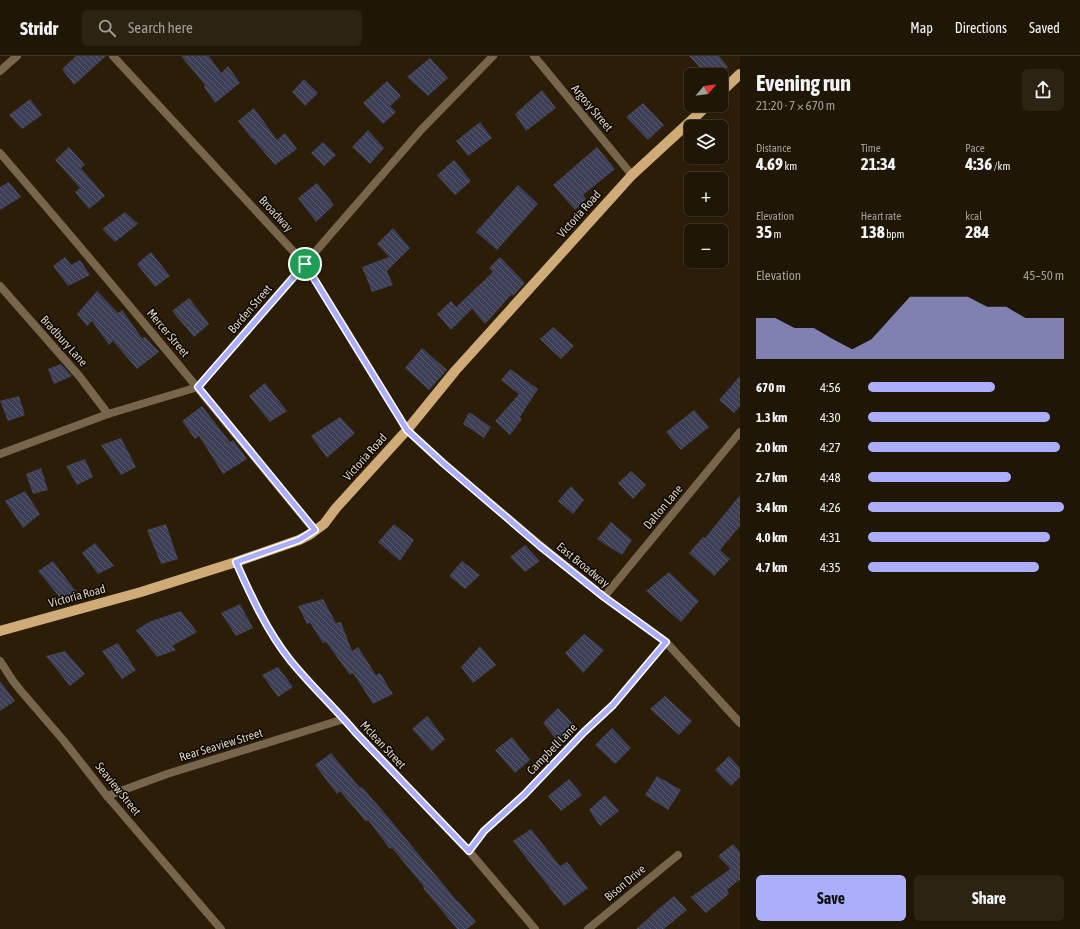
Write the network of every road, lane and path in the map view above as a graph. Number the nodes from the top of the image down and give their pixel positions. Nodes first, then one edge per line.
1 (17, 56) edge
2 (113, 56) edge
3 (493, 56) edge
4 (534, 56) edge
5 (0, 71) edge
6 (740, 74) edge
7 (728, 85) edge
8 (700, 112) edge
9 (0, 153) edge
10 (632, 175) junction
11 (305, 264) junction
12 (0, 286) edge
13 (198, 387) junction
14 (108, 414) junction
15 (407, 430) junction
16 (740, 432) edge
17 (0, 454) edge
18 (315, 530) junction
19 (236, 562) junction
20 (604, 597) junction
21 (0, 631) edge
22 (666, 642) junction
23 (0, 661) edge
24 (344, 719) junction
25 (740, 723) edge
26 (107, 796) junction
27 (469, 851) junction
28 (678, 854) dead end
29 (221, 929) edge
30 (535, 929) edge
31 (588, 929) edge

1 - 5 street
2 - 11 street, Broadway
3 - 11 street, Borden Street
4 - 10 street, Argosy Street
6 - 7 main road
8 - 10 main road, Victoria Road
9 - 13 street, Mercer Street
10 - 15 main road, Victoria Road
11 - 13 street, Borden Street
11 - 15 street, Broadway
12 - 14 street, Bradbury Lane
13 - 14 street
13 - 18 street, Mercer Street
14 - 17 street
15 - 18 main road, Victoria Road
15 - 20 street, East Broadway
16 - 20 street, Dalton Lane
18 - 19 main road, Victoria Road
19 - 21 main road, Victoria Road
19 - 24 street, Mclean Street
20 - 22 street, East Broadway
22 - 25 street, East Broadway
22 - 27 street, Campbell Lane
23 - 26 street, Seaview Street
24 - 26 street, Rear Seaview Street
24 - 27 street, Mclean Street
26 - 29 street, Seaview Street
27 - 30 street, Mclean Street
28 - 31 street, Bison Drive

